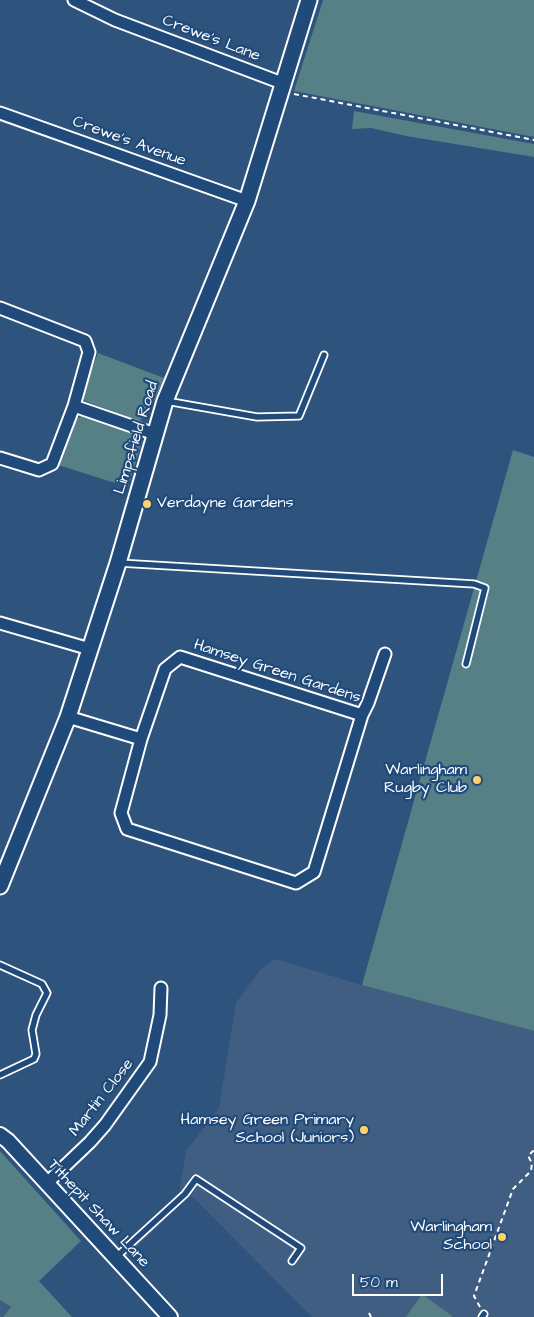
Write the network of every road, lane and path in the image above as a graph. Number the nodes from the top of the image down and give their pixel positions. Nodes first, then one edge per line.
1 (76, 0) edge
2 (309, 0) edge
3 (281, 87) junction
4 (0, 113) edge
5 (534, 140) edge
6 (246, 201) junction
7 (0, 308) edge
8 (324, 355) dead end
9 (165, 401) junction
10 (74, 406) junction
11 (155, 434) junction
12 (0, 458) edge
13 (118, 563) junction
14 (0, 623) edge
15 (90, 649) junction
16 (384, 654) dead end
17 (466, 664) dead end
18 (362, 715) junction
19 (68, 717) junction
20 (141, 739) junction
21 (0, 886) edge
22 (0, 965) edge
23 (161, 988) dead end
24 (0, 1075) edge
25 (0, 1135) edge
26 (534, 1150) edge
27 (46, 1184) junction
28 (115, 1258) junction
29 (292, 1261) dead end
30 (369, 1313) dead end
31 (483, 1315) edge
32 (170, 1317) edge
33 (371, 1317) edge

1 - 3 street, Crewe's Lane
2 - 3 main road, Limpsfield Road
3 - 5 path
3 - 6 main road, Limpsfield Road
4 - 6 street, Crewe's Avenue
6 - 9 main road, Limpsfield Road
7 - 10 street
8 - 9 lane
9 - 11 main road, Limpsfield Road
10 - 11 street
10 - 12 street
11 - 13 main road, Limpsfield Road
13 - 15 main road, Limpsfield Road
13 - 17 lane
14 - 15 street
15 - 19 main road, Limpsfield Road
16 - 18 street
18 - 20 street, Hamsey Green Gardens
18 - 20 street, Hamsey Green Gardens
19 - 20 street
19 - 21 main road, Limpsfield Road
22 - 24 lane
23 - 27 street, Martin Close
25 - 27 street, Tithepit Shaw Lane
26 - 31 path
27 - 28 street, Tithepit Shaw Lane
28 - 29 lane
28 - 32 street, Tithepit Shaw Lane
30 - 33 path

